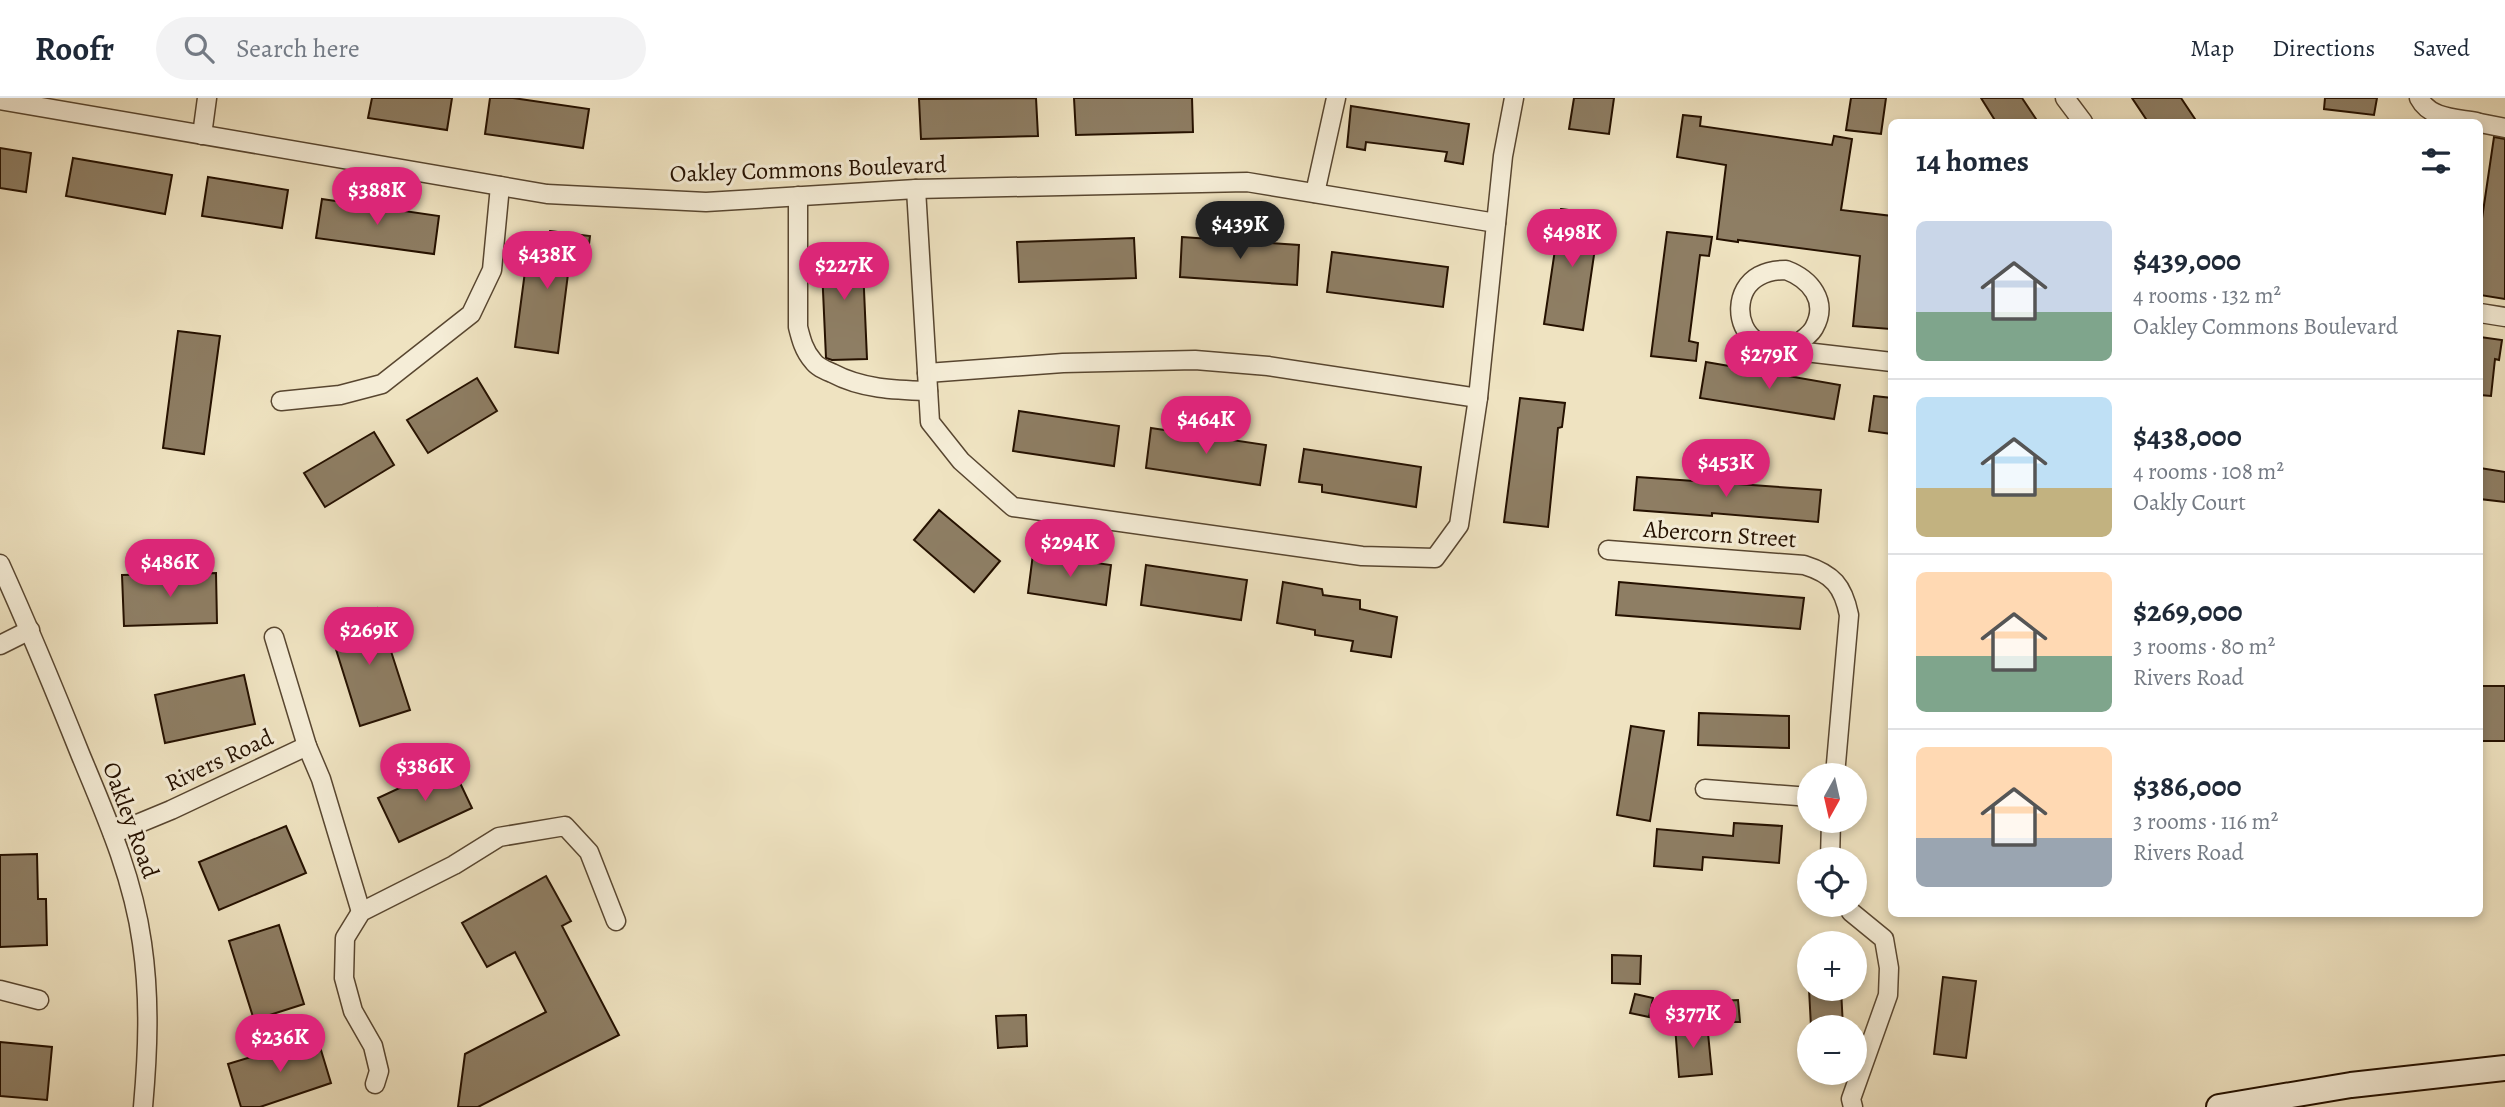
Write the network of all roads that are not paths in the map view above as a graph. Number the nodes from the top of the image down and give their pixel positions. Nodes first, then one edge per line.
1 (207, 98) edge
2 (1336, 98) edge
3 (1514, 98) edge
4 (2065, 98) edge
5 (2419, 98) edge
6 (0, 100) edge
7 (2081, 119) edge
8 (2459, 119) edge
9 (2483, 124) edge
10 (2505, 128) edge
11 (202, 135) junction
12 (500, 186) junction
13 (916, 189) junction
14 (1315, 193) junction
15 (798, 196) junction
16 (1496, 223) junction
17 (2483, 313) edge
18 (2505, 317) edge
19 (1788, 350) junction
20 (1888, 362) edge
21 (927, 382) junction
22 (1478, 398) junction
23 (281, 401) dead end
24 (1608, 550) dead end
25 (0, 565) edge
26 (30, 630) junction
27 (274, 637) dead end
28 (0, 645) edge
29 (307, 746) junction
30 (1836, 763) edge
31 (1705, 789) dead end
32 (1797, 796) edge
33 (113, 834) junction
34 (361, 912) junction
35 (1857, 917) edge
36 (616, 921) dead end
37 (0, 990) edge
38 (39, 1000) dead end
39 (2505, 1068) edge
40 (375, 1084) dead end
41 (143, 1107) edge
42 (1853, 1107) edge
43 (2219, 1107) edge

1 - 11 street
2 - 14 street
3 - 16 street
4 - 7 street
5 - 8 street
6 - 11 street, Oakley Commons Boulevard
9 - 10 street
11 - 12 street, Oakley Commons Boulevard
12 - 15 street, Oakley Commons Boulevard
12 - 23 street
13 - 14 street, Oakley Commons Boulevard
13 - 15 street, Oakley Commons Boulevard
13 - 21 street
14 - 16 street, Oakley Commons Boulevard
15 - 21 street
16 - 22 street
17 - 18 street
19 - 19 street
19 - 20 street
21 - 22 street
21 - 22 street
24 - 30 street, Abercorn Street
25 - 26 street, Oakley Road
26 - 28 street
26 - 33 street, Oakley Road
27 - 29 street
29 - 33 street, Rivers Road
29 - 34 street
31 - 32 street
33 - 41 street, Oakley Road
34 - 36 street
34 - 40 street
35 - 42 street
37 - 38 street
39 - 43 street

